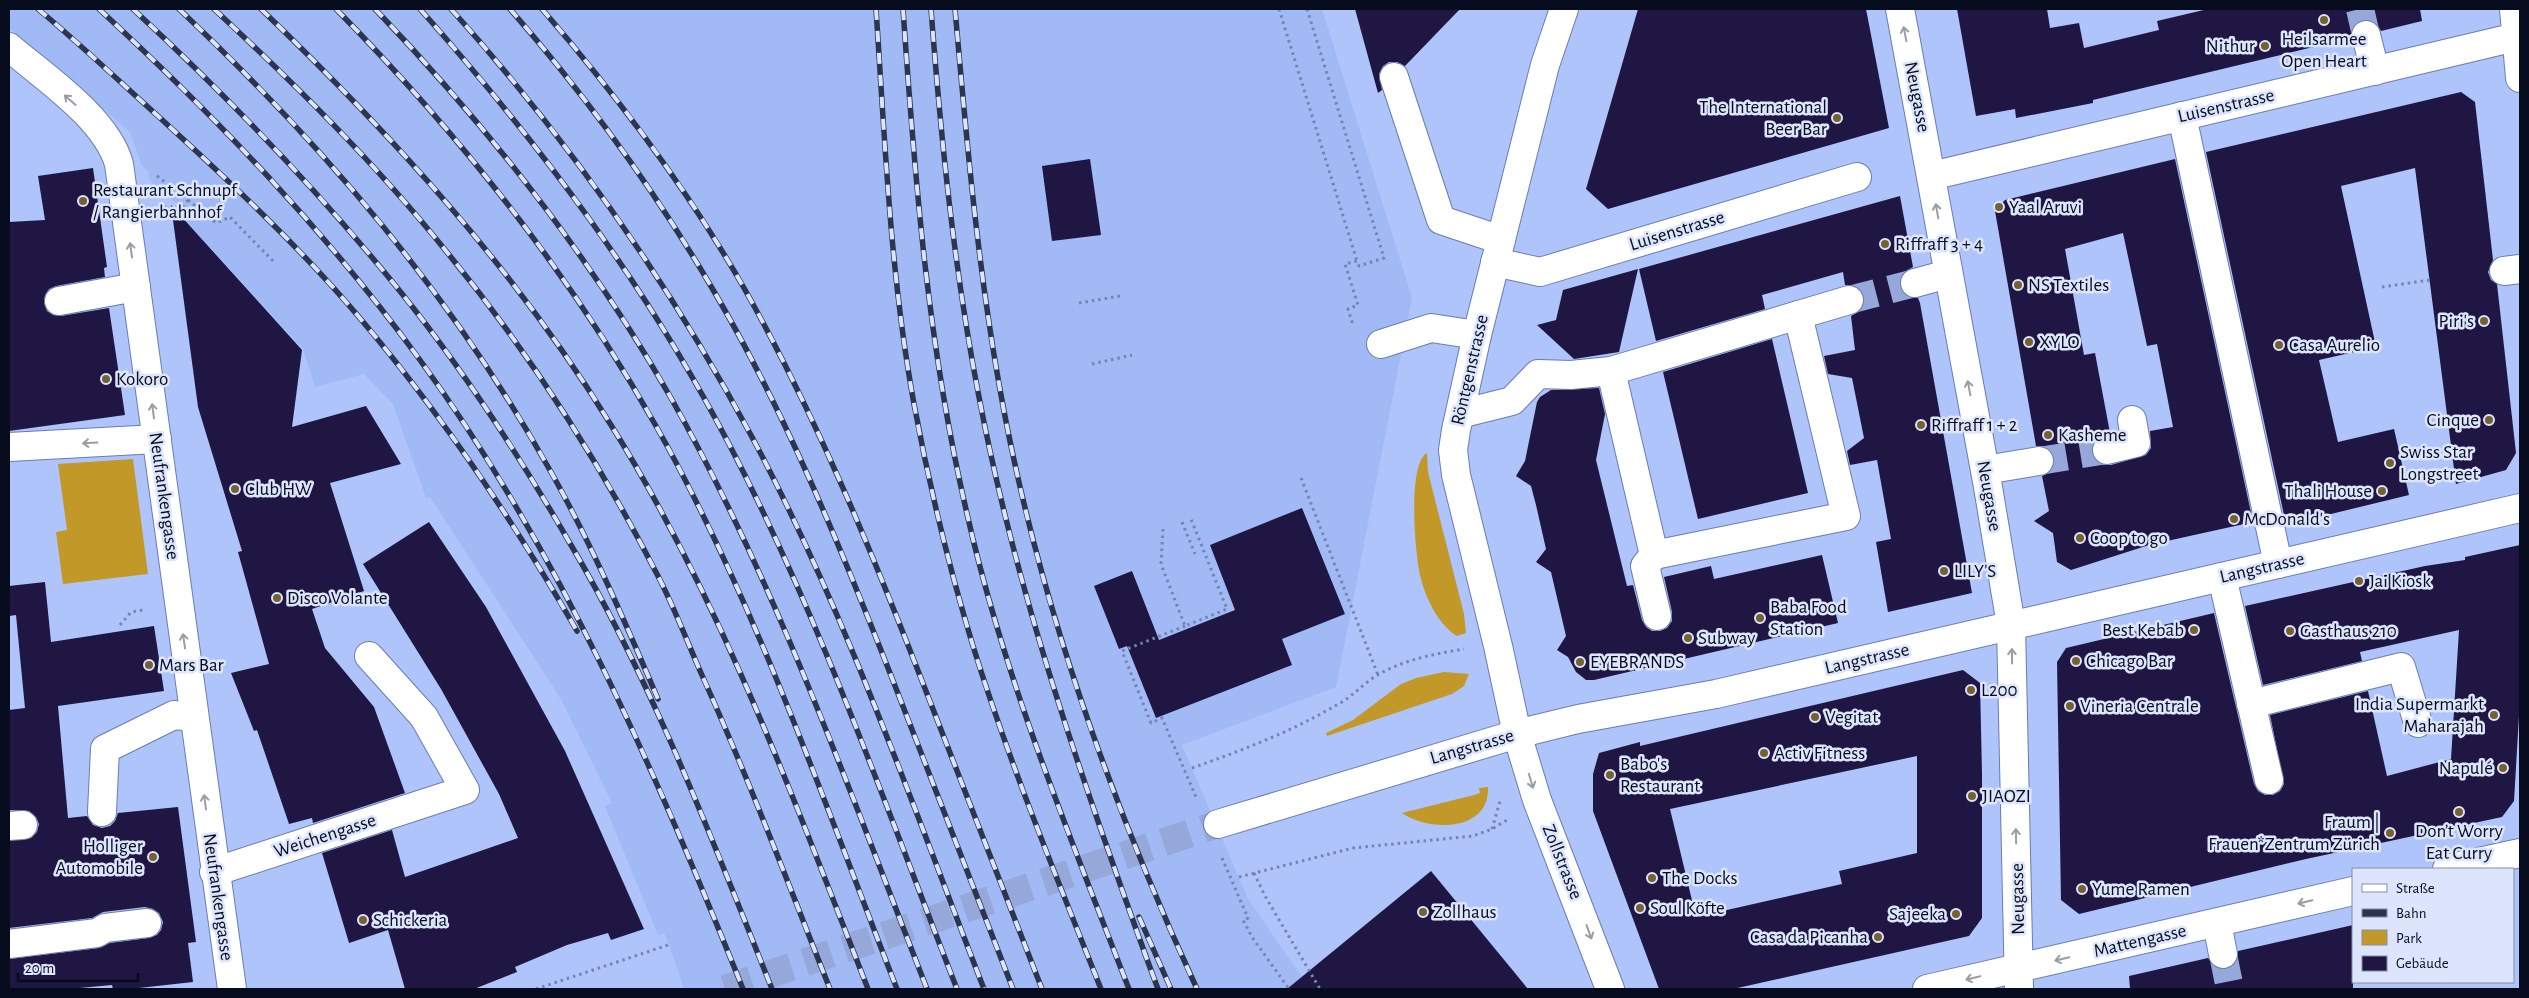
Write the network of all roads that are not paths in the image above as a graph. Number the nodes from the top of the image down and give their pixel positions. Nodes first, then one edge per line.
1 (1564, 9) edge
2 (1900, 9) edge
3 (2514, 9) edge
4 (2366, 34) tunnel mouth
5 (2519, 36) edge
6 (9, 47) edge
7 (2375, 71) junction
8 (1394, 76) dead end
9 (2520, 78) edge
10 (2182, 116) junction
11 (1931, 176) junction
12 (1857, 177) dead end
13 (1498, 251) junction
14 (1948, 274) junction
15 (1915, 283) tunnel mouth
16 (136, 286) junction
17 (1848, 300) tunnel mouth
18 (59, 301) dead end
19 (1798, 315) junction
20 (1477, 335) junction
21 (1381, 344) dead end
22 (1611, 371) junction
23 (1460, 414) junction
24 (2132, 420) dead end
25 (156, 439) junction
26 (9, 447) edge
27 (2107, 450) tunnel mouth
28 (2039, 461) tunnel mouth
29 (1985, 470) junction
30 (2520, 508) edge
31 (1654, 556) junction
32 (2278, 564) junction
33 (2222, 577) junction
34 (1657, 616) dead end
35 (2011, 626) junction
36 (369, 656) dead end
37 (2251, 704) junction
38 (194, 717) junction
39 (2418, 723) dead end
40 (1517, 734) junction
41 (2269, 780) dead end
42 (102, 812) dead end
43 (1218, 824) tunnel mouth
44 (2520, 852) edge
45 (2452, 868) edge
46 (214, 872) junction
47 (2352, 891) edge
48 (147, 923) dead end
49 (2217, 923) junction
50 (9, 944) edge
51 (2223, 954) tunnel mouth
52 (2019, 979) edge
53 (232, 989) edge
54 (1610, 989) edge
55 (1927, 989) edge

1 - 13 street, Röntgenstrasse
11 -> 2 street, Neugasse
3 - 5 street
4 - 7 street
5 - 7 street, Luisenstrasse
5 - 9 street
16 -> 6 street, Neufrankengasse
7 - 10 street, Luisenstrasse
8 - 13 street, Luisenstrasse
10 - 11 street, Luisenstrasse
10 - 32 street
14 -> 11 street, Neugasse
12 - 13 street, Luisenstrasse
13 - 20 street, Röntgenstrasse
14 - 15 street
29 -> 14 street, Neugasse
16 - 18 street
25 -> 16 street, Neufrankengasse
17 - 19 street
19 - 22 street
19 - 31 street
20 - 21 street
20 - 23 street, Röntgenstrasse
22 - 23 street
22 - 31 street
23 - 40 street, Röntgenstrasse
24 - 27 street
25 -> 26 street
38 -> 25 street, Neufrankengasse
28 - 29 street
29 - 35 street, Neugasse
30 - 32 street, Langstrasse
31 - 34 street
32 - 33 street, Langstrasse
33 - 35 street, Langstrasse
33 - 37 street
35 - 40 street, Langstrasse
52 -> 35 street, Neugasse
36 - 46 street, Weichengasse
37 - 39 street
37 - 41 street
38 - 42 street
46 -> 38 street, Neufrankengasse
40 - 43 street, Langstrasse
40 -> 54 street, Zollstrasse
44 - 45 street
46 - 53 street, Neufrankengasse
47 -> 49 street, Mattengasse
48 - 50 street
49 - 51 street
49 -> 52 street, Mattengasse
52 -> 55 street, Mattengasse

